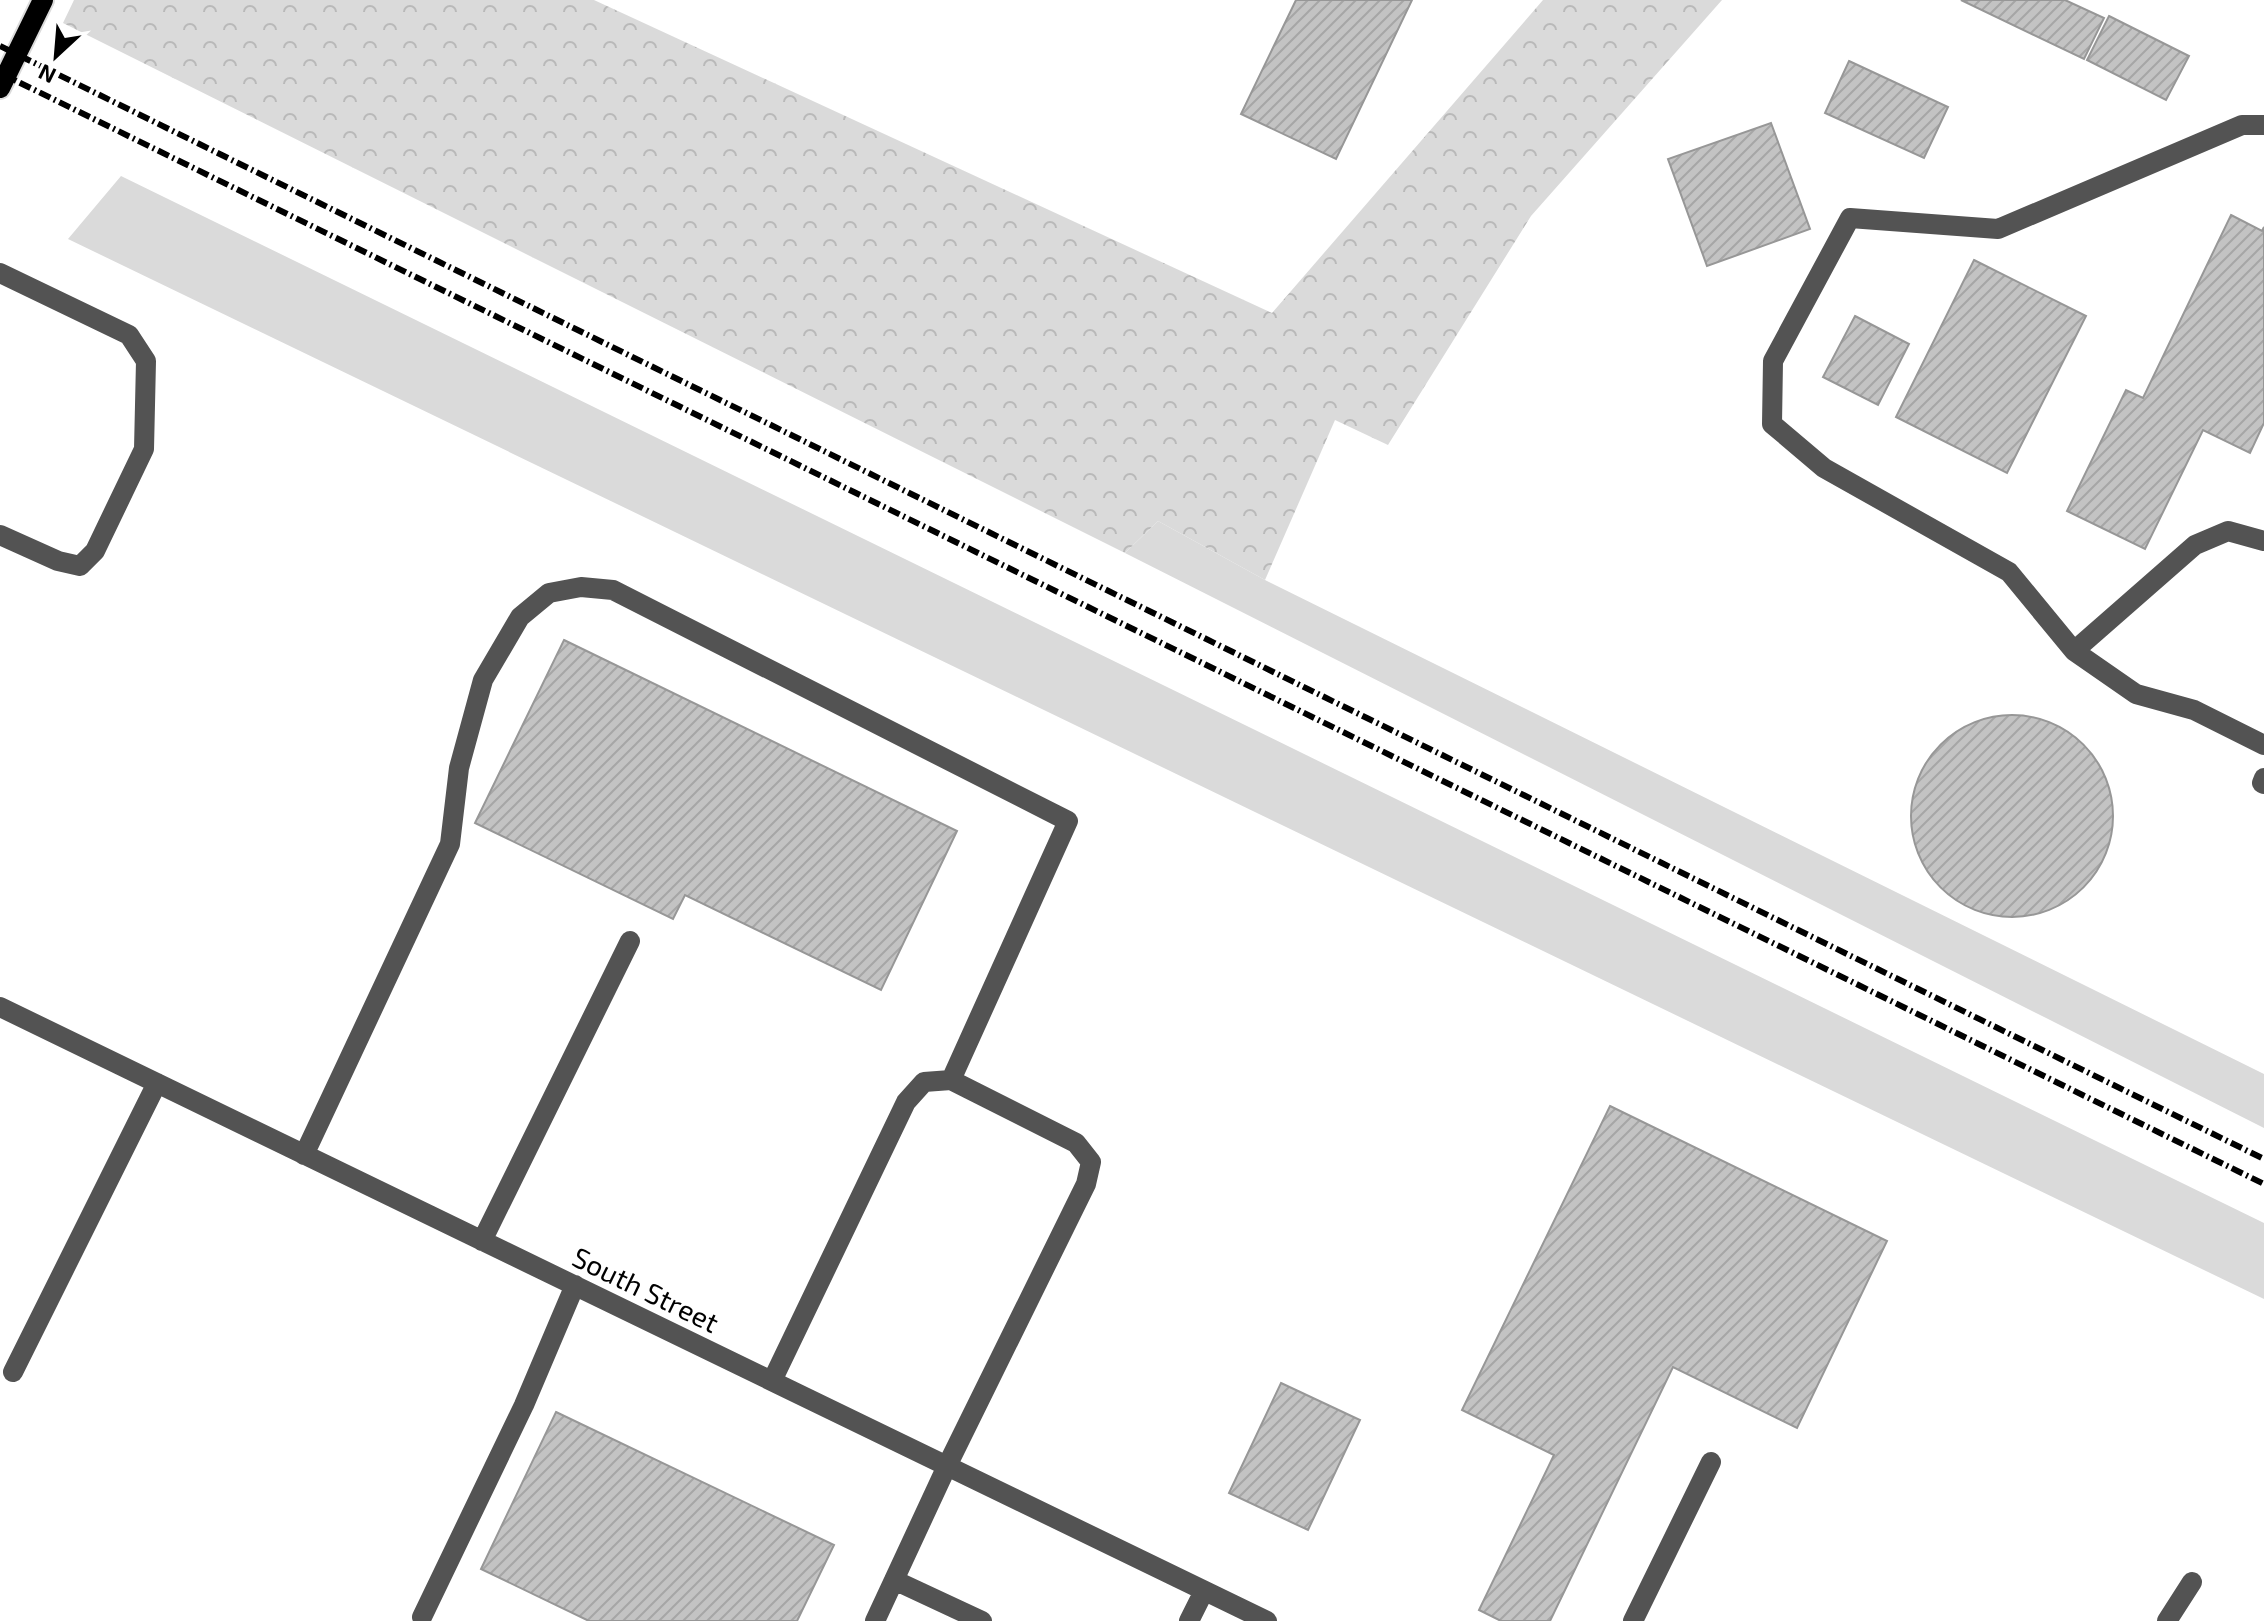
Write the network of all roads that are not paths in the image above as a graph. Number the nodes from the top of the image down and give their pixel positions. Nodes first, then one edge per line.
1 (43, 0) edge
2 (0, 88) edge
3 (2264, 125) edge
4 (0, 273) edge
5 (0, 535) edge
6 (2264, 541) edge
7 (2074, 651) junction
8 (2264, 745) edge
9 (630, 941) dead end
10 (0, 1007) edge
11 (951, 1080) junction
12 (157, 1083) junction
13 (304, 1155) junction
14 (482, 1241) junction
15 (575, 1285) junction
16 (13, 1372) dead end
17 (772, 1381) junction
18 (1711, 1462) dead end
19 (947, 1466) junction
20 (894, 1580) junction
21 (2192, 1582) dead end
22 (1204, 1591) junction
23 (422, 1617) dead end
24 (875, 1621) edge
25 (982, 1621) edge
26 (1189, 1621) edge
27 (1267, 1621) edge
28 (1633, 1621) edge
29 (2167, 1621) edge

1 - 2 main road
3 - 7 street
4 - 5 street
6 - 7 street
7 - 8 street
9 - 14 street
10 - 12 street, South Street
11 - 13 street
11 - 17 street
11 - 19 street
12 - 13 street, South Street
12 - 16 street
13 - 14 street, South Street
14 - 15 street, South Street
15 - 17 street, South Street
15 - 23 street
17 - 19 street, South Street
18 - 28 street
19 - 20 street
19 - 22 street, South Street
20 - 24 street
20 - 25 street
21 - 29 street
22 - 26 street
22 - 27 street, South Street

